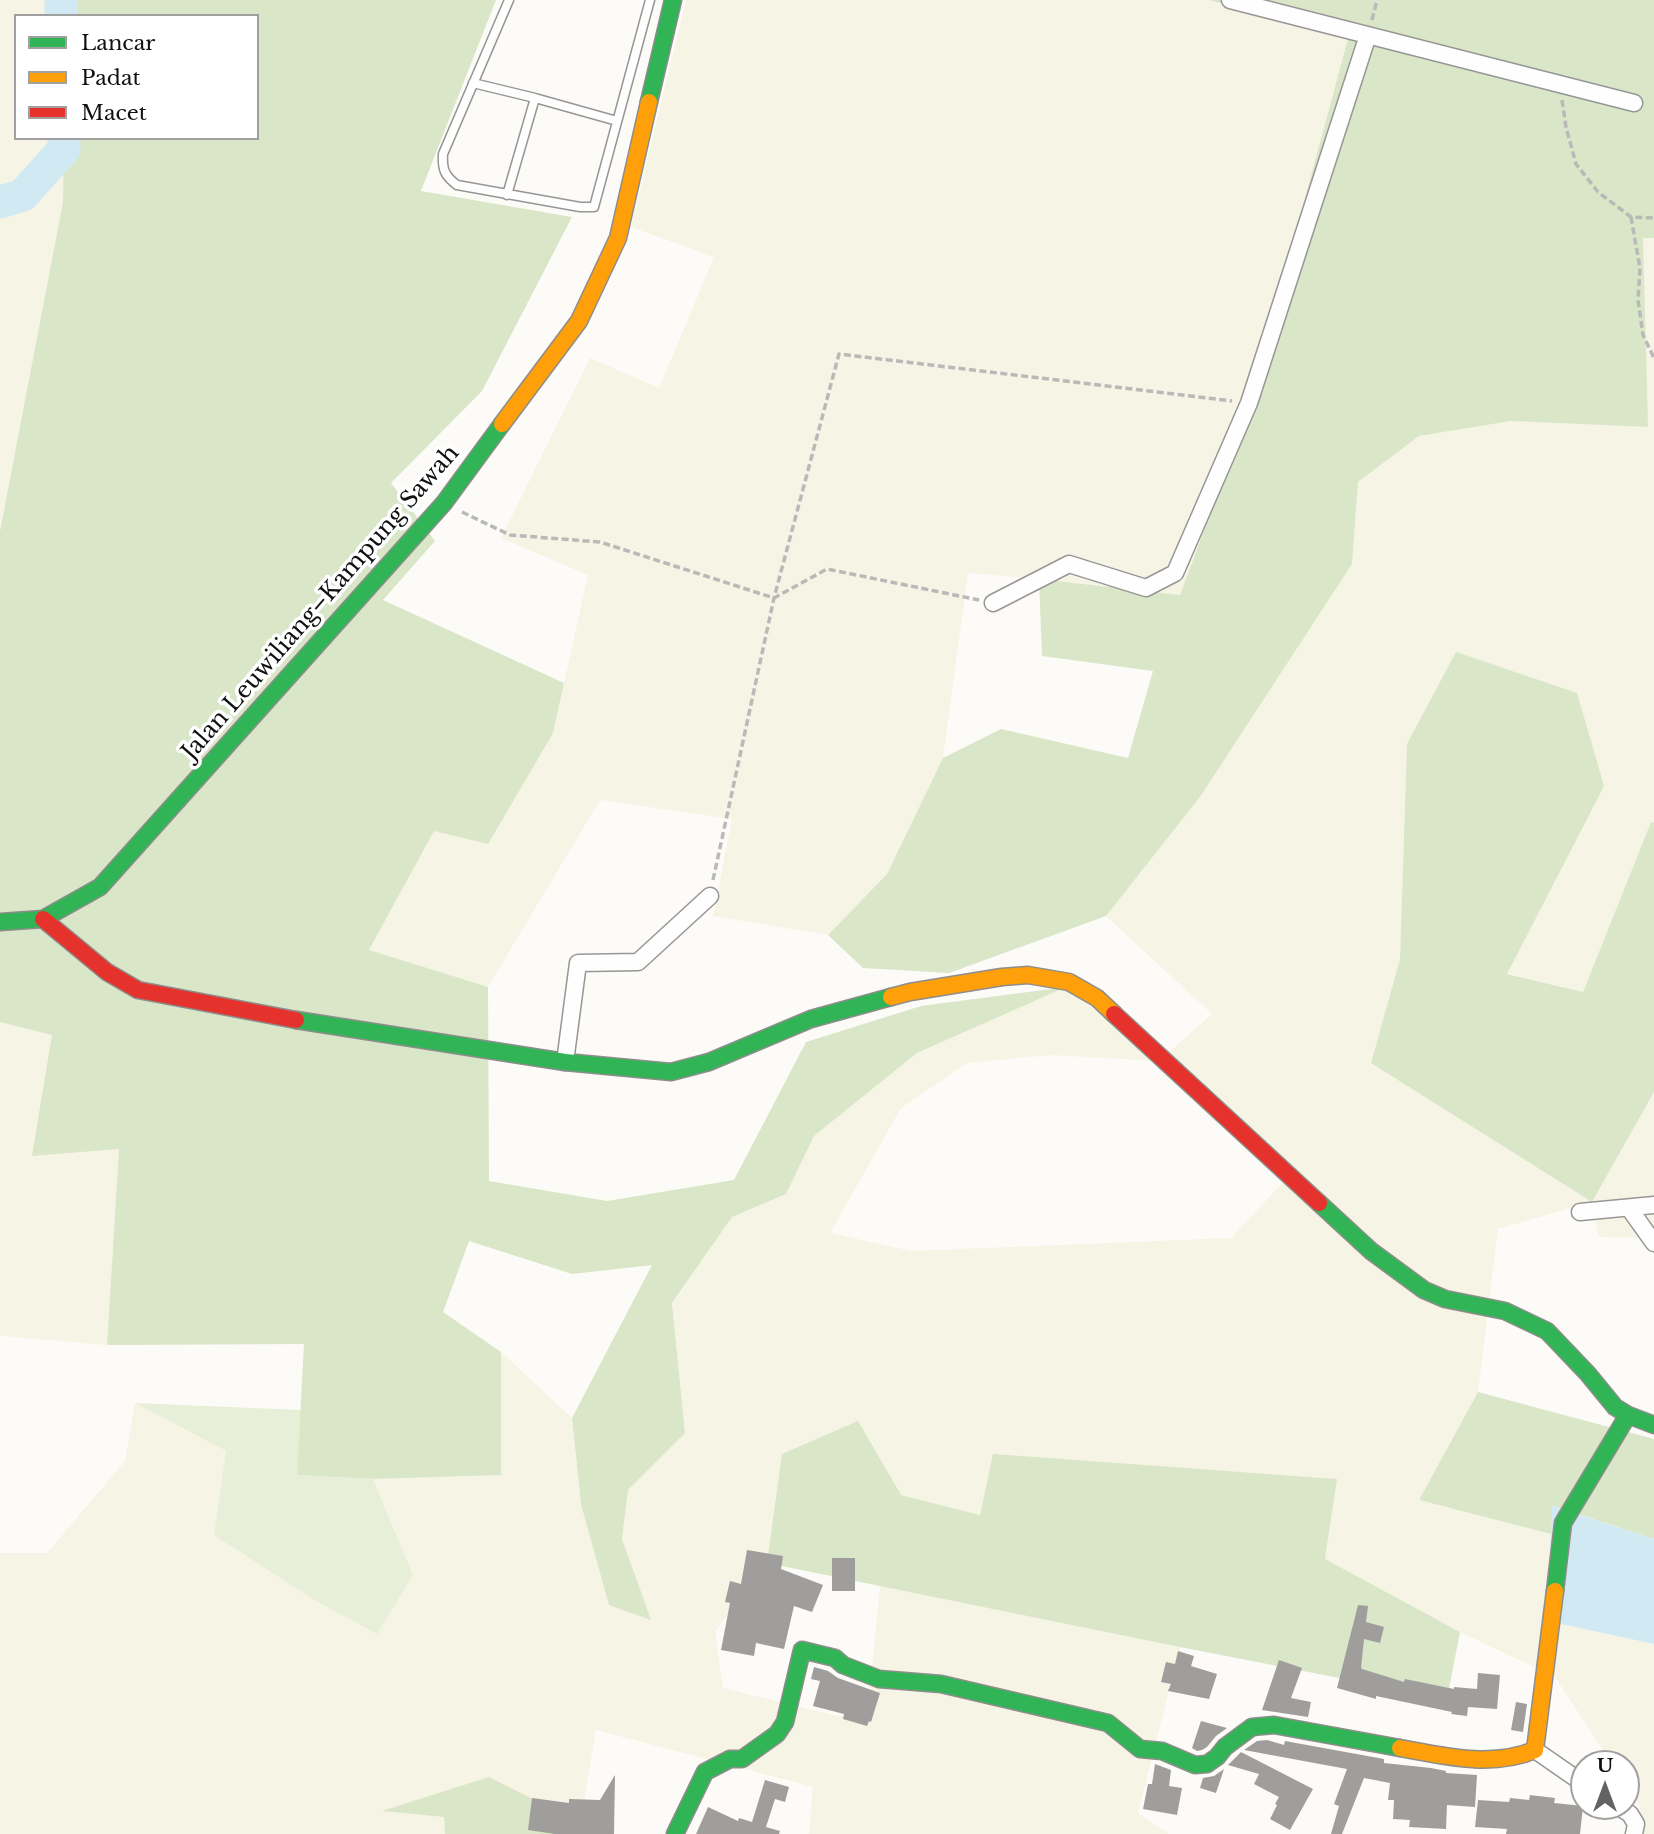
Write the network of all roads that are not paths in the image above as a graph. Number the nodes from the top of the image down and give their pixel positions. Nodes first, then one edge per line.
1 (509, 0) edge
2 (650, 0) edge
3 (673, 0) edge
4 (1230, 0) edge
5 (1368, 35) junction
6 (473, 83) junction
7 (535, 98) junction
8 (1634, 103) dead end
9 (617, 121) junction
10 (507, 195) junction
11 (993, 603) road end
12 (710, 896) road end
13 (43, 919) junction
14 (0, 922) edge
15 (565, 1062) junction
16 (1654, 1205) edge
17 (1629, 1208) junction
18 (1580, 1212) dead end
19 (1654, 1243) edge
20 (1629, 1415) junction
21 (1654, 1425) edge
22 (1535, 1750) junction
23 (1570, 1774) edge
24 (675, 1834) edge

1 - 6 lane
2 - 9 lane
3 - 13 street, Jalan Leuwiliang–Kampung Sawah
4 - 5 street
5 - 8 street
5 - 11 street
6 - 7 lane
6 - 10 lane
7 - 9 lane
7 - 10 lane
9 - 10 lane
12 - 15 street
13 - 14 street, Jalan Leuwiliang–Kampung Sawah
13 - 15 street
15 - 20 street
16 - 17 street
17 - 18 street
17 - 19 street
20 - 21 street
20 - 22 street
22 - 23 street
22 - 24 street

